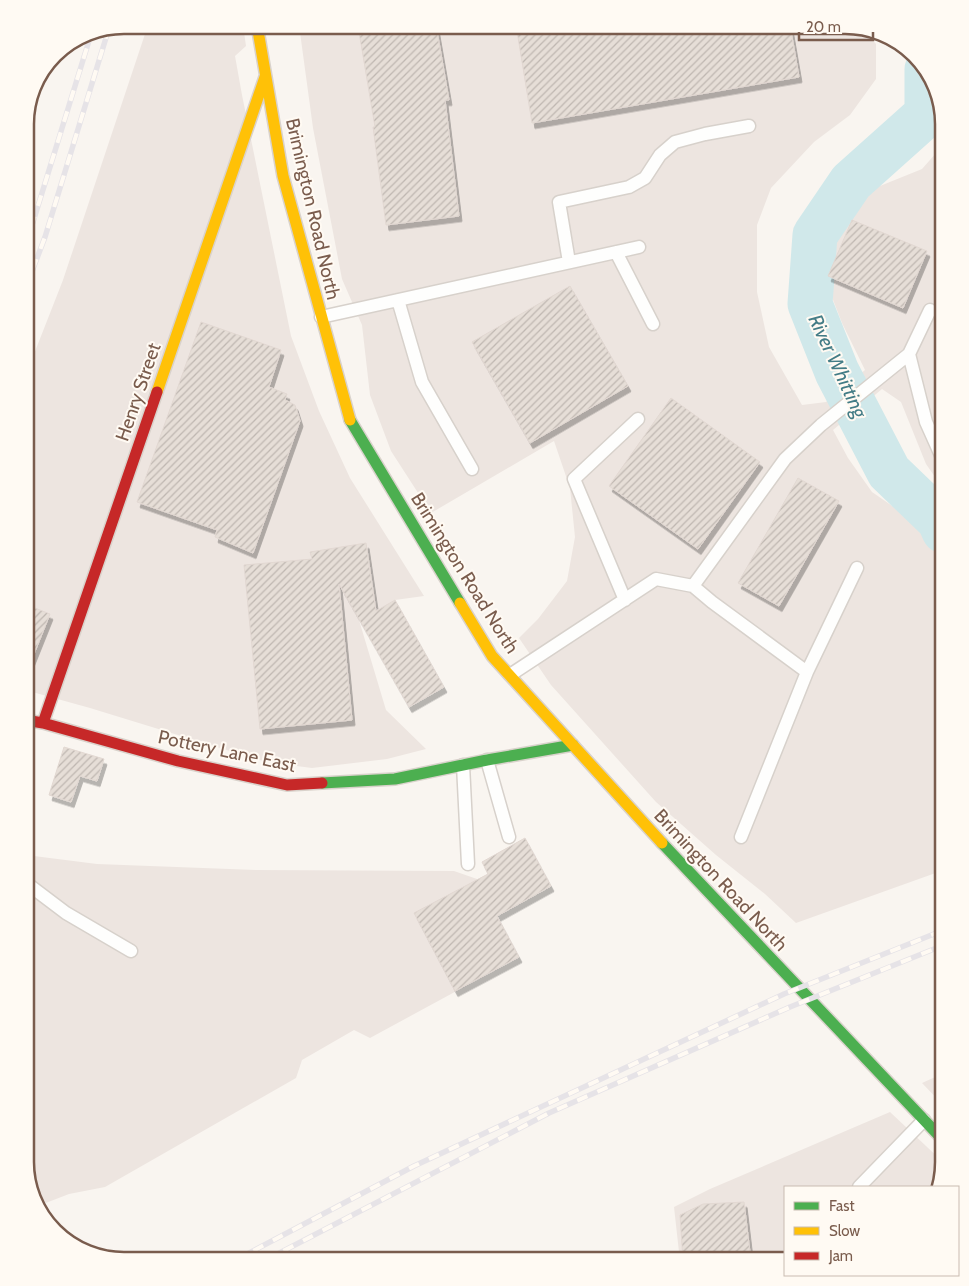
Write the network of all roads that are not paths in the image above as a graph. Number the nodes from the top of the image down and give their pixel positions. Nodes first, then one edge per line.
1 (259, 34) edge
2 (266, 73) junction
3 (748, 126) dead end
4 (639, 247) dead end
5 (616, 252) junction
6 (569, 262) junction
7 (398, 300) junction
8 (930, 310) dead end
9 (321, 317) junction
10 (653, 324) dead end
11 (909, 354) junction
12 (638, 419) dead end
13 (935, 442) edge
14 (472, 470) dead end
15 (857, 568) dead end
16 (693, 586) junction
17 (624, 600) junction
18 (807, 672) junction
19 (510, 675) junction
20 (34, 722) edge
21 (43, 723) junction
22 (573, 745) junction
23 (487, 760) junction
24 (463, 765) junction
25 (510, 837) dead end
26 (741, 837) dead end
27 (468, 864) dead end
28 (34, 889) edge
29 (131, 952) dead end
30 (924, 1120) junction
31 (935, 1131) edge
32 (860, 1186) edge

1 - 2 main road, Brimington Road North
2 - 9 main road, Brimington Road North
2 - 21 main road, Henry Street
3 - 6 lane
4 - 5 lane
5 - 6 lane
5 - 10 lane
6 - 7 lane
7 - 9 lane
7 - 14 lane
8 - 11 lane
9 - 19 main road, Brimington Road North
11 - 13 lane
11 - 16 lane
12 - 17 lane
15 - 18 lane
16 - 17 lane
16 - 18 lane
17 - 19 lane
18 - 26 lane
19 - 22 main road, Brimington Road North
20 - 21 main road, Pottery Lane East
21 - 24 main road, Pottery Lane East
22 - 23 main road, Pottery Lane East
22 - 30 main road, Brimington Road North
23 - 24 main road, Pottery Lane East
23 - 25 lane
24 - 27 lane
28 - 29 lane
30 - 31 main road, Brimington Road North
30 - 32 lane

